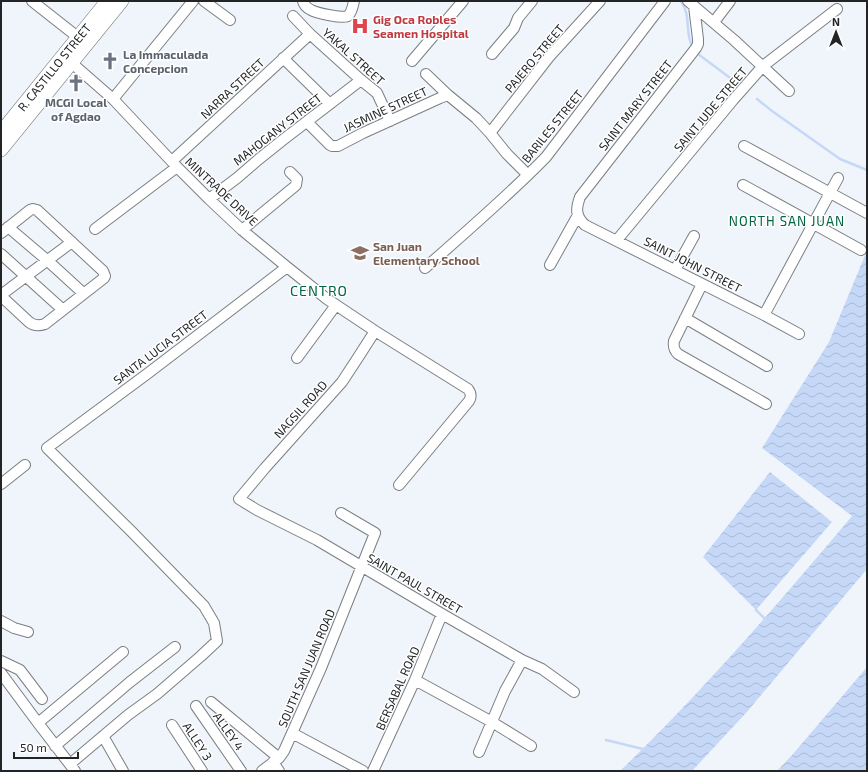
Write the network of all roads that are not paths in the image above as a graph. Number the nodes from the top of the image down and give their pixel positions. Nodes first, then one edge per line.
1 (32, 1) edge
2 (107, 1) edge
3 (122, 1) edge
4 (193, 1) edge
5 (204, 1) edge
6 (303, 1) edge
7 (354, 1) edge
8 (463, 1) edge
9 (532, 1) edge
10 (600, 1) edge
11 (665, 1) edge
12 (730, 1) edge
13 (691, 4) edge
14 (837, 9) dead end
15 (293, 16) dead end
16 (230, 20) dead end
17 (714, 22) junction
18 (310, 34) junction
19 (82, 41) junction
20 (492, 54) dead end
21 (283, 58) junction
22 (68, 59) junction
23 (412, 61) dead end
24 (763, 66) junction
25 (426, 74) dead end
26 (361, 80) junction
27 (789, 91) dead end
28 (448, 96) junction
29 (113, 99) junction
30 (330, 104) junction
31 (390, 121) junction
32 (307, 122) junction
33 (1, 132) edge
34 (490, 133) junction
35 (744, 146) dead end
36 (1, 150) edge
37 (174, 164) junction
38 (290, 172) dead end
39 (528, 175) junction
40 (838, 178) dead end
41 (743, 185) dead end
42 (830, 193) junction
43 (209, 199) junction
44 (867, 213) edge
45 (578, 215) junction
46 (813, 224) junction
47 (95, 229) dead end
48 (4, 230) edge
49 (242, 230) junction
50 (694, 236) dead end
51 (617, 240) junction
52 (72, 242) junction
53 (861, 250) dead end
54 (1, 254) edge
55 (48, 261) junction
56 (550, 265) dead end
57 (288, 267) junction
58 (425, 268) dead end
59 (675, 270) junction
60 (26, 276) junction
61 (702, 284) junction
62 (83, 293) junction
63 (1, 296) edge
64 (336, 305) junction
65 (62, 309) junction
66 (764, 315) junction
67 (685, 318) junction
68 (375, 331) junction
69 (799, 334) dead end
70 (297, 358) dead end
71 (767, 366) dead end
72 (766, 404) dead end
73 (26, 465) dead end
74 (3, 480) edge
75 (399, 485) dead end
76 (239, 499) joint
77 (342, 513) dead end
78 (361, 566) junction
79 (442, 614) junction
80 (1, 621) edge
81 (28, 632) dead end
82 (174, 648) dead end
83 (124, 652) dead end
84 (522, 660) junction
85 (1, 661) edge
86 (1, 673) edge
87 (415, 680) junction
88 (574, 692) dead end
89 (42, 698) dead end
90 (211, 702) dead end
91 (196, 706) dead end
92 (492, 722) junction
93 (38, 723) junction
94 (172, 725) dead end
95 (292, 733) junction
96 (103, 736) junction
97 (55, 746) junction
98 (531, 746) dead end
99 (479, 752) dead end
100 (277, 764) edge
101 (73, 768) edge
102 (123, 771) edge
103 (202, 771) edge
104 (241, 771) edge
105 (262, 771) edge
106 (363, 771) edge
107 (374, 771) edge

1 - 19 street
2 - 19 main road, R. CASTILLO STREET
3 - 19 main road, R. CASTILLO STREET
4 - 29 street
5 - 16 street
6 - 7 street
8 - 23 street
9 - 20 street
10 - 34 street, PAJERO STREET
11 - 39 street, BARILES STREET
12 - 17 street
13 - 17 street
13 - 45 street, SAINT MARY STREET
14 - 24 street, SAINT JUDE STREET
15 - 18 street, YAKAL STREET
17 - 24 street
18 - 21 street, NARRA STREET
18 - 26 street, YAKAL STREET
19 - 22 main road, R. CASTILLO STREET
21 - 30 street
21 - 37 street, NARRA STREET
22 - 29 street, MINTRADE DRIVE
22 - 33 main road, R. CASTILLO STREET
22 - 36 main road, R. CASTILLO STREET
24 - 27 street
24 - 51 street, SAINT JUDE STREET
25 - 28 street
26 - 30 street, MAHOGANY STREET
26 - 31 street, YAKAL STREET
28 - 31 street, JASMINE STREET
28 - 34 street
29 - 37 street, MINTRADE DRIVE
30 - 32 street, MAHOGANY STREET
31 - 32 street, JASMINE STREET
32 - 43 street, MAHOGANY STREET
34 - 39 street
35 - 42 street
37 - 43 street, MINTRADE DRIVE
37 - 47 street, NARRA STREET
38 - 49 street
39 - 58 street, BARILES STREET
40 - 42 street
41 - 46 street
42 - 44 street
42 - 46 street
43 - 49 street, MINTRADE DRIVE
45 - 51 street, SAINT JOHN STREET
45 - 56 street
46 - 53 street
46 - 66 street
48 - 52 street
48 - 55 street
49 - 57 street, MINTRADE DRIVE
50 - 59 street
51 - 59 street, SAINT JOHN STREET
52 - 55 street
52 - 62 street
54 - 60 street
55 - 60 street
55 - 62 street
57 - 64 street, MINTRADE DRIVE
57 - 96 street, SANTA LUCIA STREET
59 - 61 street, SAINT JOHN STREET
60 - 63 street
60 - 65 street
61 - 66 street, SAINT JOHN STREET
61 - 67 street
62 - 65 street
63 - 65 street
64 - 68 street, MINTRADE DRIVE
64 - 70 street
66 - 69 street, SAINT JOHN STREET
67 - 71 street
67 - 72 street
68 - 75 street, MINTRADE DRIVE
68 - 76 street, NAGSIL ROAD
73 - 74 street
76 - 78 street, SAINT PAUL STREET
77 - 78 street, SOUTH SAN JUAN ROAD
78 - 79 street, SAINT PAUL STREET
78 - 95 street, SOUTH SAN JUAN ROAD
79 - 84 street, SAINT PAUL STREET
79 - 87 street, BERSABAL ROAD
80 - 81 street
82 - 97 street
83 - 93 street
84 - 88 street, SAINT PAUL STREET
84 - 92 street
85 - 89 street
86 - 93 street
87 - 92 street
87 - 107 street, BERSABAL ROAD
90 - 100 street
91 - 104 street, ALLEY 4
92 - 98 street
92 - 99 street
93 - 97 street
94 - 103 street, ALLEY 3
95 - 100 street, SOUTH SAN JUAN ROAD
95 - 106 street
96 - 101 street
96 - 102 street
97 - 101 street
100 - 105 street, SOUTH SAN JUAN ROAD

